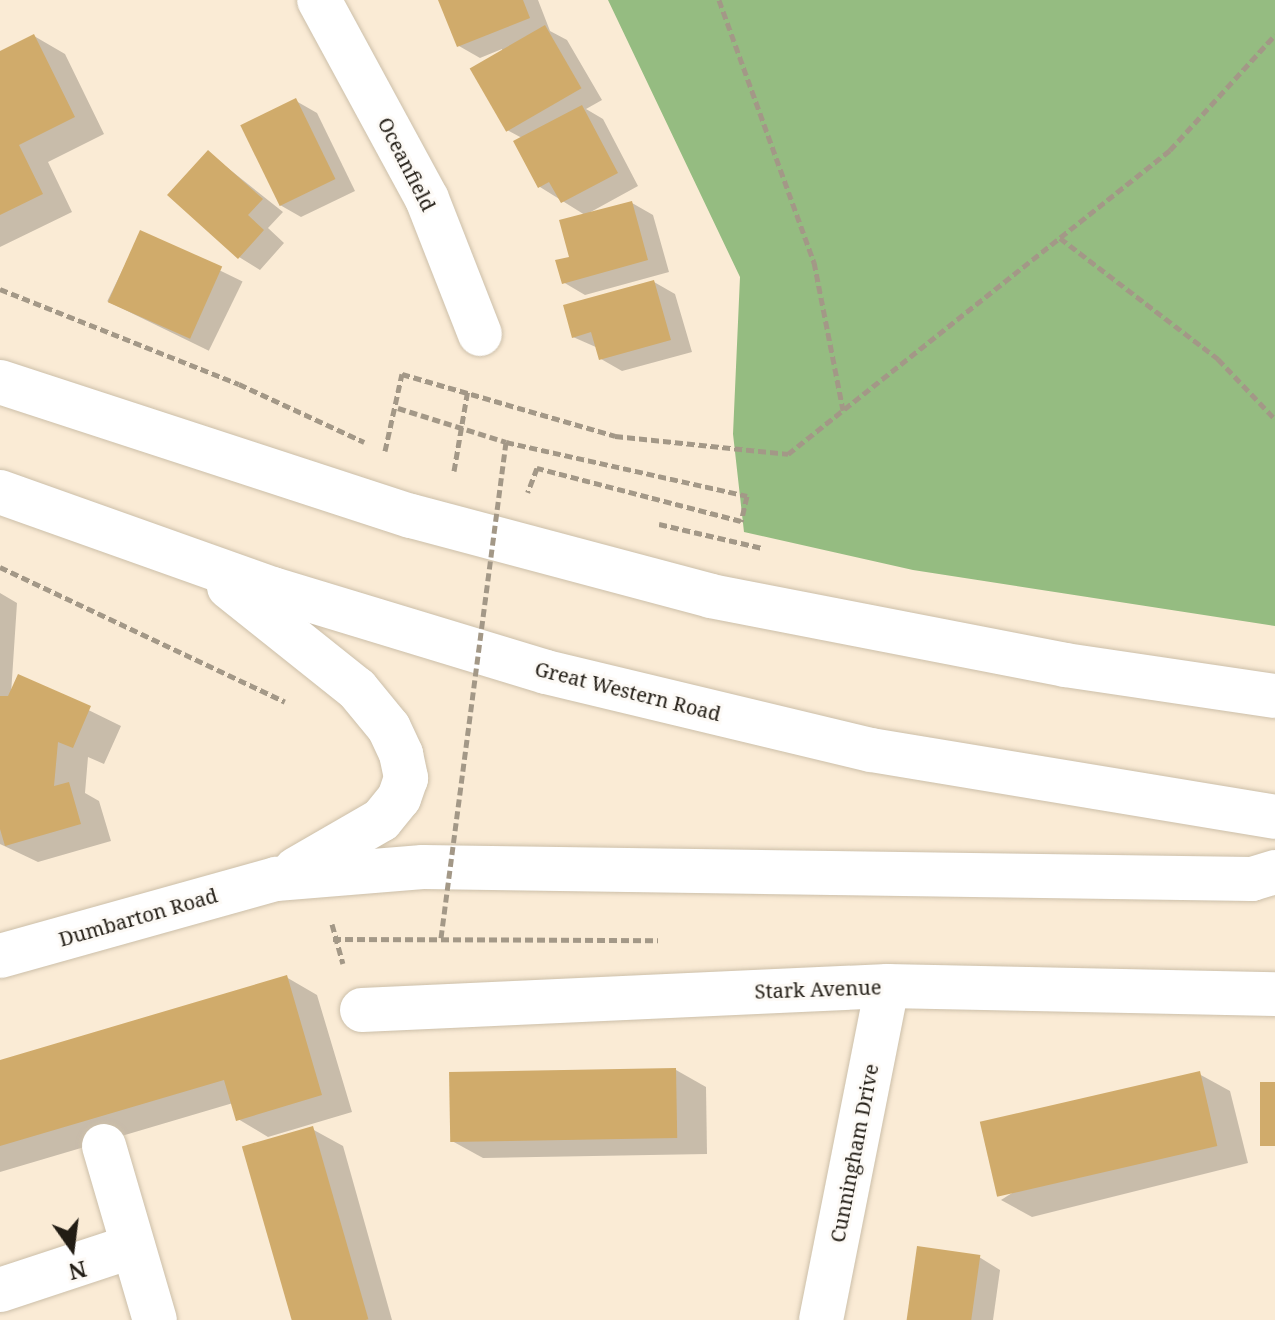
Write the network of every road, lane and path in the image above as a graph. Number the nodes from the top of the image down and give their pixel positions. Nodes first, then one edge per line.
1 (319, 0) edge
2 (719, 0) edge
3 (1275, 35) edge
4 (1060, 238) junction
5 (0, 289) edge
6 (480, 334) joint
7 (0, 382) edge
8 (468, 392) junction
9 (396, 407) junction
10 (843, 410) junction
11 (1275, 419) edge
12 (506, 442) junction
13 (385, 451) junction
14 (399, 455) dead end
15 (440, 467) dead end
16 (454, 471) junction
17 (468, 475) dead end
18 (483, 479) dead end
19 (0, 492) edge
20 (528, 492) junction
21 (544, 496) dead end
22 (651, 522) dead end
23 (775, 552) dead end
24 (199, 564) junction
25 (0, 567) edge
26 (1275, 696) edge
27 (293, 706) dead end
28 (1275, 817) edge
29 (1275, 872) edge
30 (276, 879) junction
31 (333, 939) dead end
32 (0, 956) edge
33 (887, 986) junction
34 (1275, 994) edge
35 (362, 1010) dead end
36 (104, 1146) dead end
37 (133, 1246) junction
38 (0, 1290) edge
39 (155, 1320) edge
40 (821, 1320) edge

1 - 6 main road, Oceanfield
2 - 10 path
3 - 4 path
4 - 10 path
4 - 11 path
5 - 13 path
6 - 8 path
7 - 26 main road
8 - 9 path
8 - 10 path
8 - 16 path
9 - 12 path, bridge
9 - 13 path
12 - 20 path
12 - 31 path, bridge
13 - 14 path
15 - 16 path
16 - 17 path
18 - 20 path
19 - 24 main road, Great Western Road
20 - 21 path
22 - 23 path
24 - 28 main road, Great Western Road
24 - 30 main road
25 - 27 path
29 - 30 main road
30 - 32 main road, Dumbarton Road
33 - 34 main road, Stark Avenue
33 - 35 main road, Stark Avenue
33 - 40 main road, Cunningham Drive
36 - 37 main road
37 - 38 main road
37 - 39 main road

